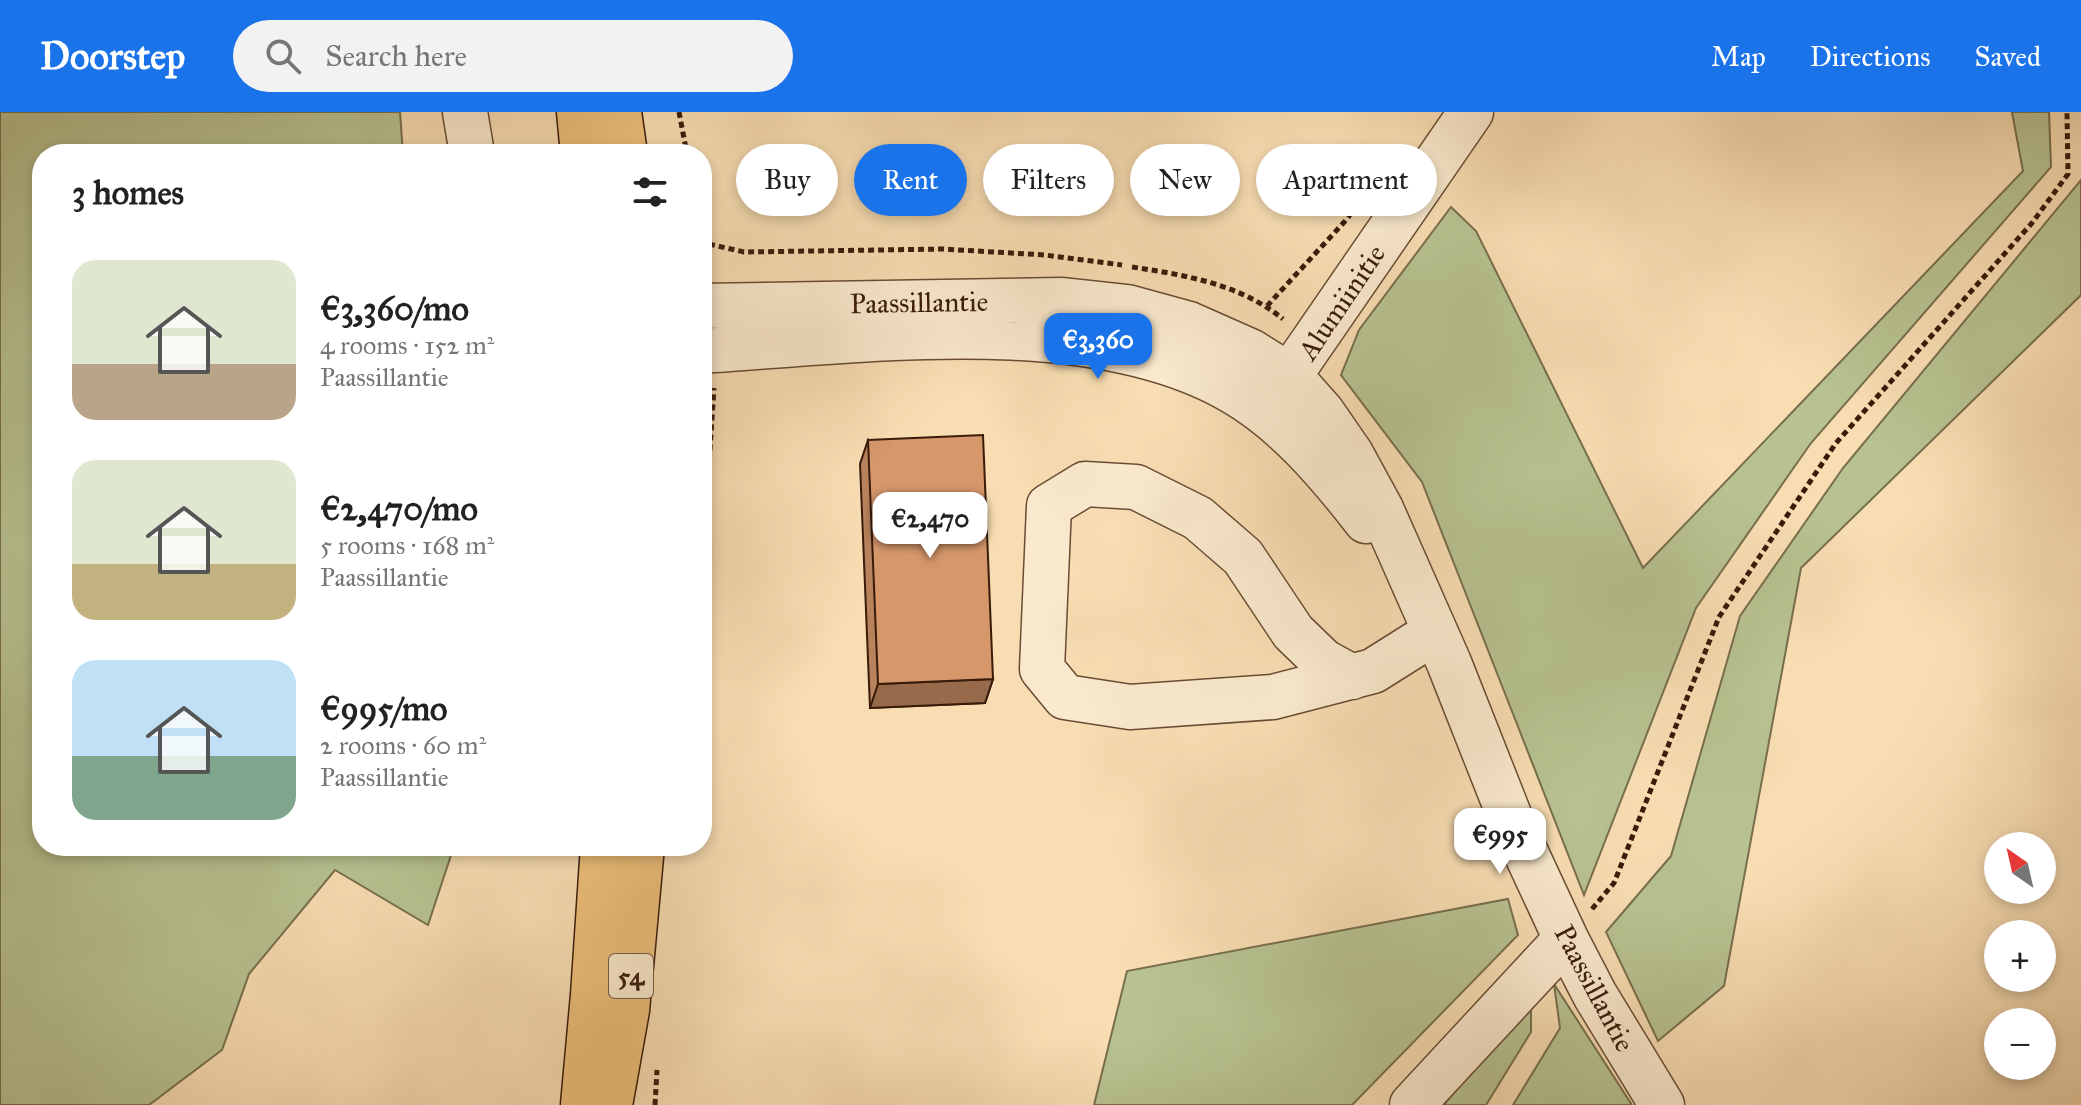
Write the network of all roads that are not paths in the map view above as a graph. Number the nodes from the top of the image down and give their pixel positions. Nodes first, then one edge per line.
1 (465, 112) edge
2 (579, 112) edge
3 (619, 112) edge
4 (1471, 112) edge
5 (470, 144) edge
6 (582, 144) edge
7 (624, 144) edge
8 (712, 305) edge
9 (712, 351) edge
10 (1290, 376) junction
11 (1263, 413) junction
12 (1429, 616) junction
13 (1352, 677) junction
14 (602, 856) edge
15 (641, 856) edge
16 (1566, 939) junction
17 (583, 1105) edge
18 (610, 1105) edge
19 (1412, 1105) edge
20 (1662, 1105) edge

1 - 5 street
2 - 6 main road
3 - 7 main road
4 - 10 street, Alumiinitie
8 - 10 street, Paassillantie
9 - 11 street, Paassillantie
10 - 11 street, Alumiinitie
10 - 12 street, Paassillantie
11 - 12 street, Paassillantie
12 - 13 street
12 - 16 street, Paassillantie
13 - 13 street
14 - 17 main road, 54
15 - 18 main road, 54
16 - 19 street
16 - 20 street, Paassillantie

